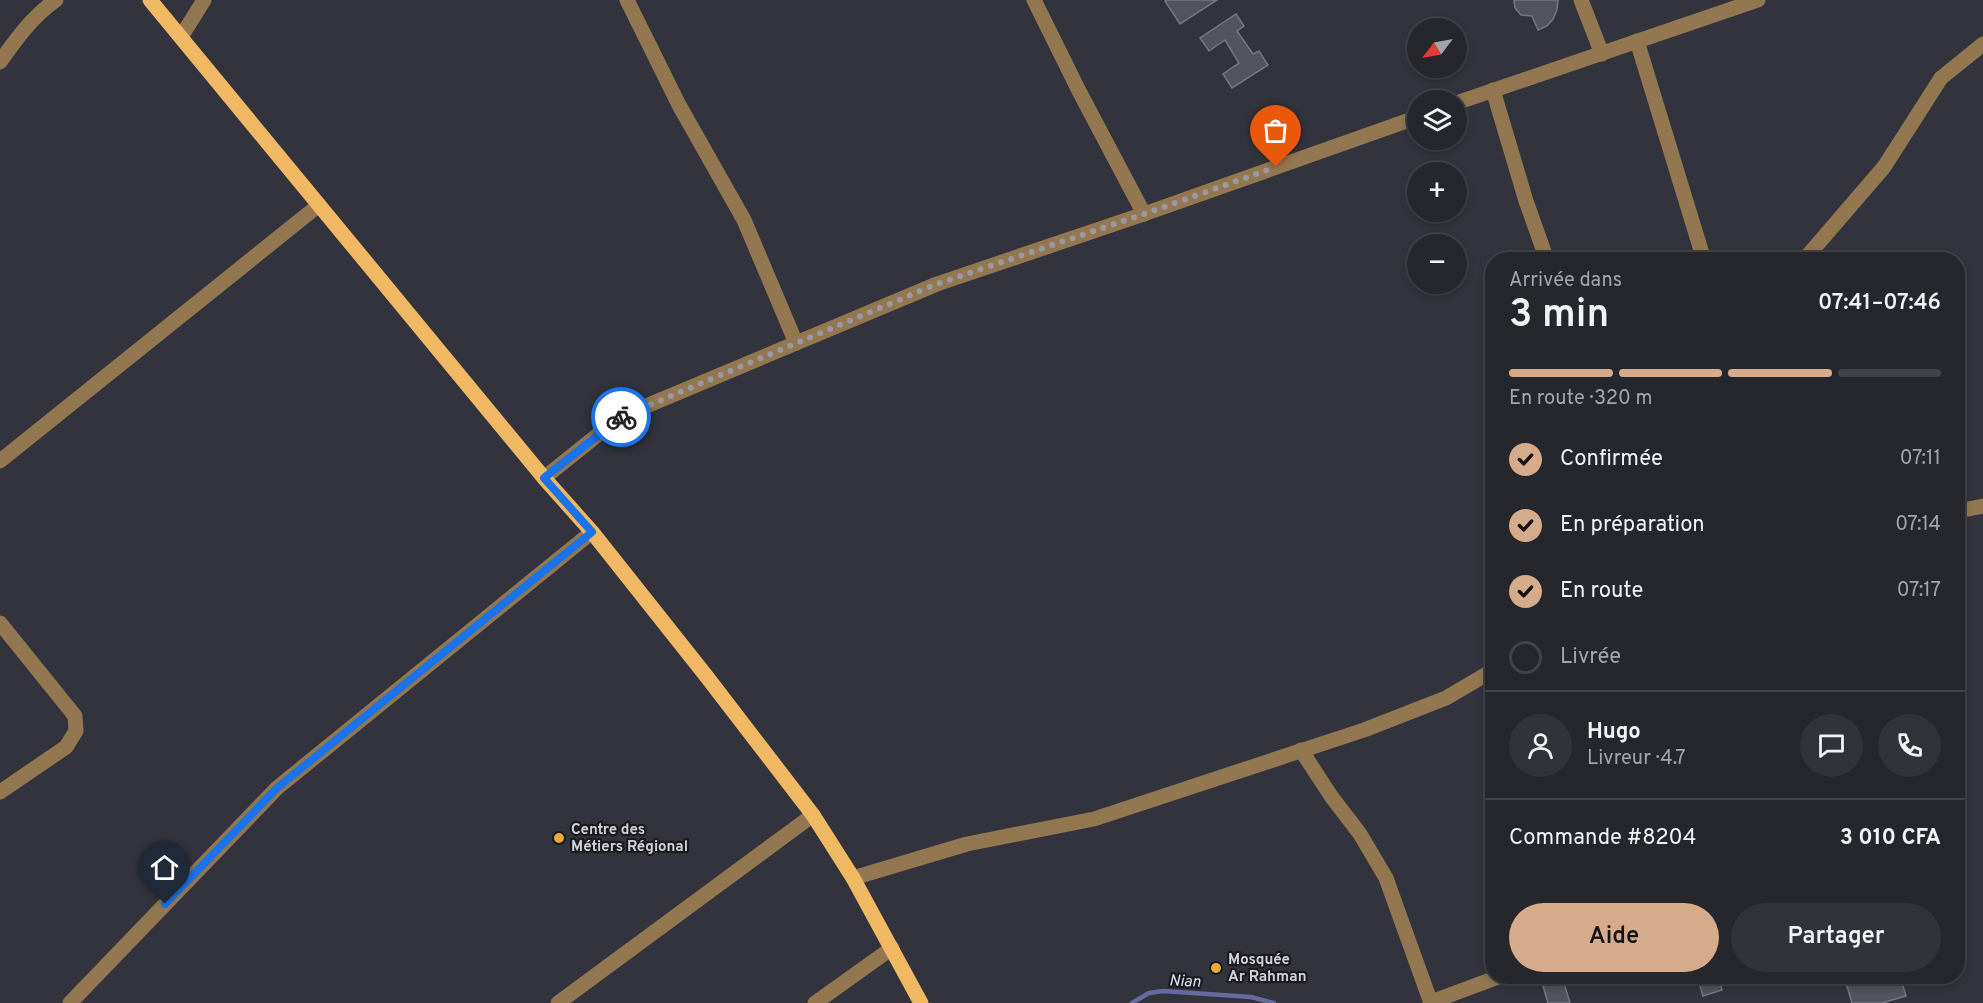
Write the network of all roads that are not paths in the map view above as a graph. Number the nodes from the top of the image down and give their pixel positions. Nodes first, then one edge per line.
1 (56, 0) edge
2 (150, 0) edge
3 (204, 0) edge
4 (627, 0) edge
5 (1034, 0) edge
6 (1581, 0) edge
7 (1758, 0) edge
8 (181, 37) junction
9 (1637, 41) junction
10 (1983, 44) edge
11 (1602, 54) junction
12 (0, 62) edge
13 (1492, 90) junction
14 (1467, 99) edge
15 (1407, 121) edge
16 (319, 205) junction
17 (1144, 214) junction
18 (1544, 252) edge
19 (1702, 252) edge
20 (1811, 252) edge
21 (796, 343) junction
22 (1, 456) edge
23 (544, 478) junction
24 (1983, 506) edge
25 (1965, 510) edge
26 (592, 532) junction
27 (0, 623) edge
28 (1485, 675) edge
29 (1301, 750) junction
30 (0, 792) edge
31 (813, 815) junction
32 (853, 878) junction
33 (892, 948) junction
34 (1485, 982) edge
35 (70, 1003) edge
36 (558, 1003) edge
37 (815, 1003) edge
38 (921, 1003) edge
39 (1431, 1003) edge

1 - 12 street
2 - 8 main road
3 - 8 street
4 - 21 street
5 - 17 street
6 - 11 street
7 - 9 street
8 - 16 main road
9 - 11 street
9 - 19 street
10 - 20 street
11 - 13 street
13 - 14 street
13 - 18 street
15 - 17 street
16 - 22 street
16 - 23 main road
17 - 21 street
21 - 23 street
23 - 26 main road
24 - 25 street
26 - 31 main road
26 - 35 street
27 - 30 street
28 - 29 street
29 - 32 street
29 - 39 street
31 - 32 main road
31 - 36 street
32 - 33 main road
33 - 37 street
33 - 38 main road
34 - 39 street

